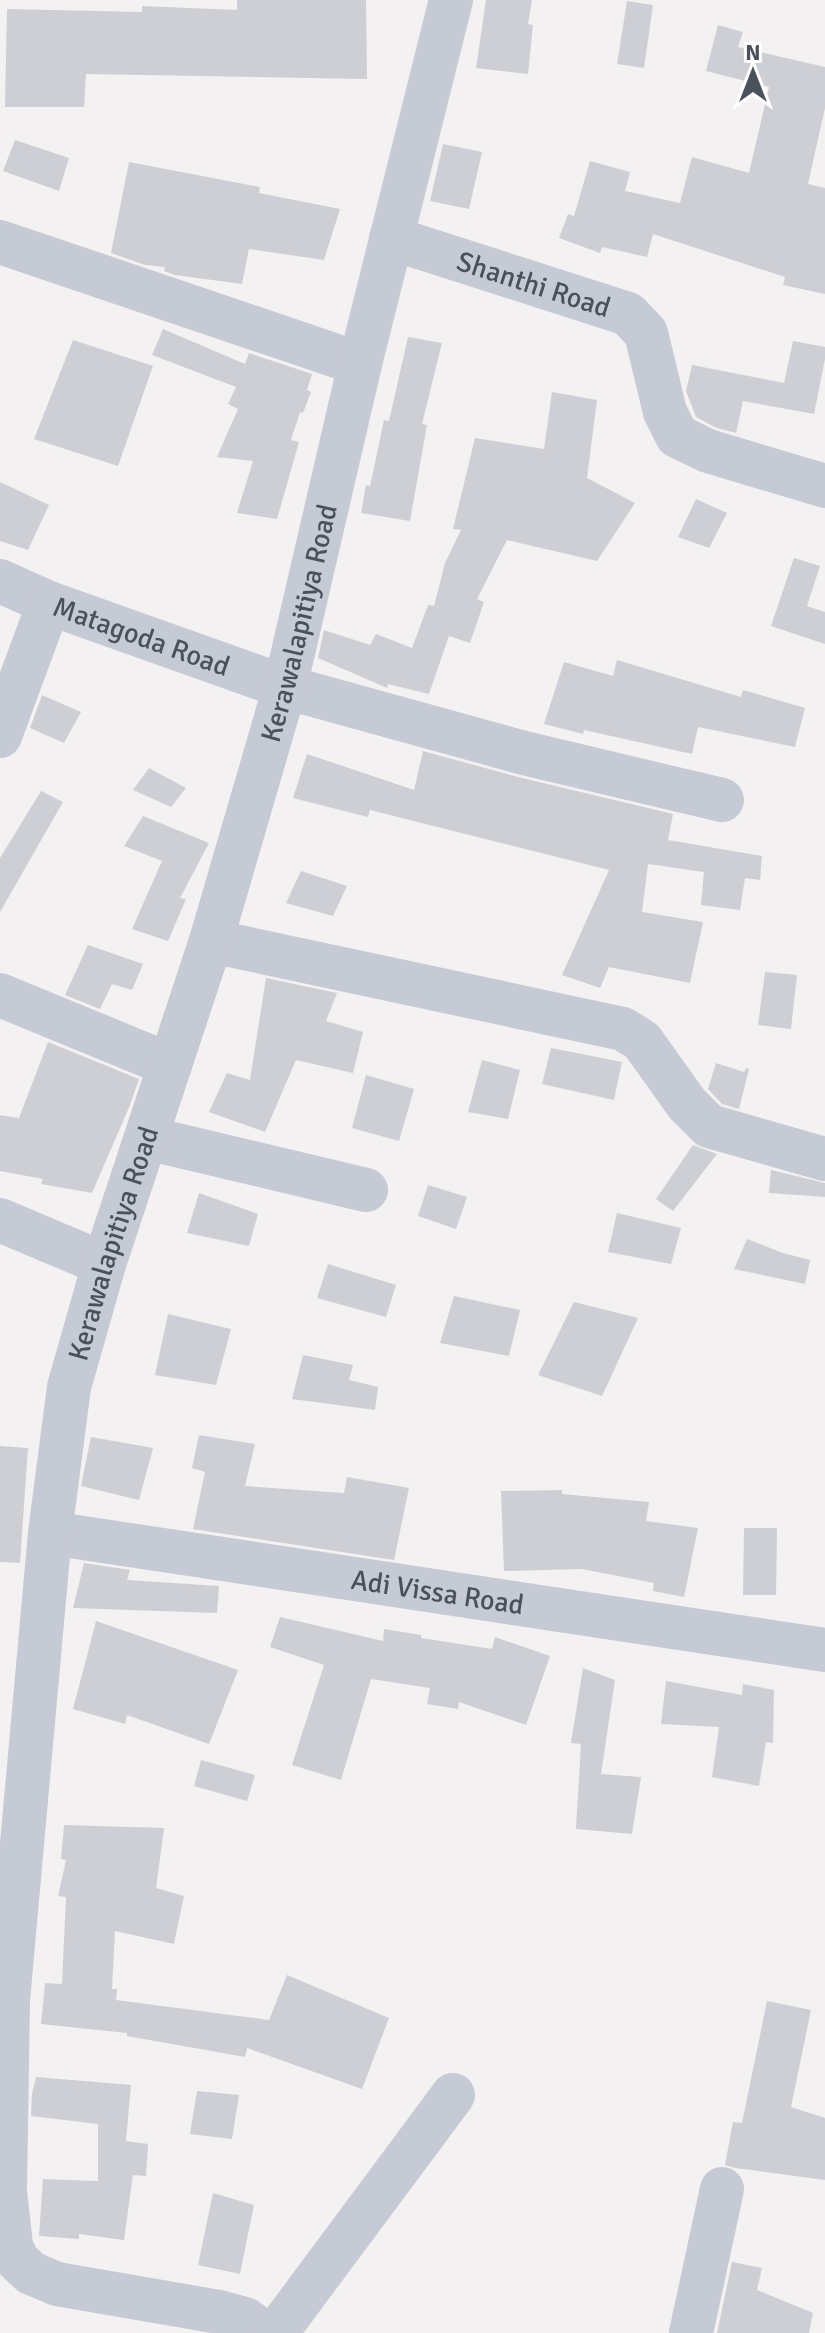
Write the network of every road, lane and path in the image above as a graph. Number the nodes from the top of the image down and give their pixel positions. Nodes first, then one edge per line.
1 (451, 0) edge
2 (391, 238) junction
3 (0, 242) edge
4 (360, 364) junction
5 (825, 486) edge
6 (0, 581) edge
7 (49, 603) junction
8 (285, 687) junction
9 (0, 736) edge
10 (722, 800) dead end
11 (211, 941) junction
12 (0, 995) edge
13 (170, 1065) junction
14 (147, 1138) junction
15 (825, 1159) edge
16 (366, 1190) dead end
17 (0, 1220) edge
18 (104, 1264) junction
19 (50, 1533) junction
20 (825, 1650) edge
21 (4, 1999) edge
22 (453, 2095) dead end
23 (722, 2189) dead end
24 (9, 2267) edge
25 (264, 2333) edge
26 (276, 2333) edge
27 (691, 2333) edge

1 - 2 street, Kerawalapitiya Road
2 - 4 street, Kerawalapitiya Road
2 - 5 street, Shanthi Road
3 - 4 street
4 - 8 street, Kerawalapitiya Road
6 - 7 street, Matagoda Road
7 - 8 street, Matagoda Road
7 - 9 street
8 - 10 street, Matagoda Road
8 - 11 street, Kerawalapitiya Road
11 - 13 street, Kerawalapitiya Road
11 - 15 street
12 - 13 street
13 - 14 street, Kerawalapitiya Road
14 - 16 street
14 - 18 street, Kerawalapitiya Road
17 - 18 street
18 - 19 street, Kerawalapitiya Road
19 - 20 street, Adi Vissa Road
19 - 21 street, Kerawalapitiya Road
21 - 24 street, Kerawalapitiya Road
22 - 26 street
23 - 27 street
24 - 25 street, Kerawalapitiya Road

